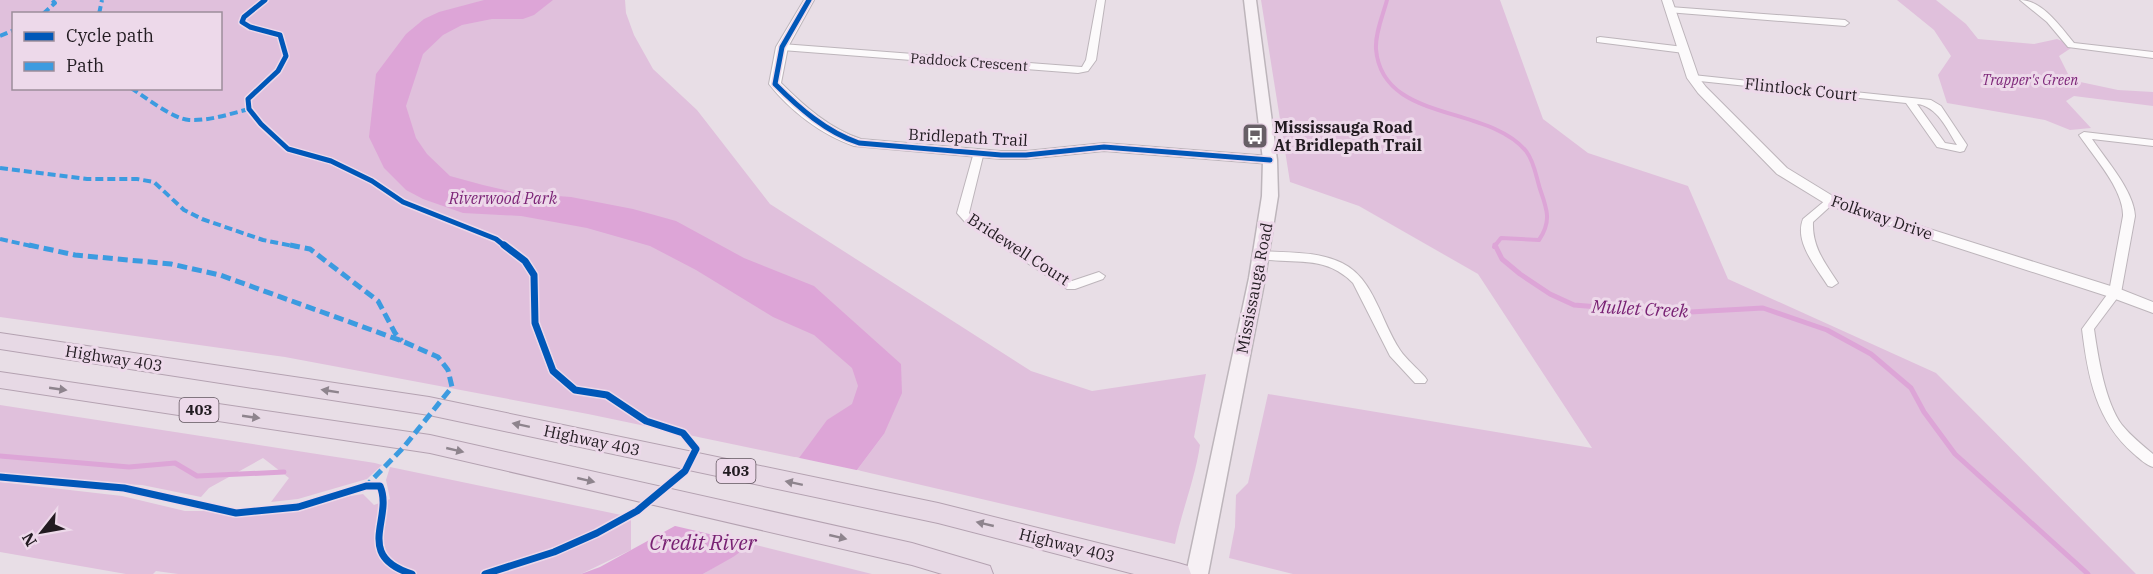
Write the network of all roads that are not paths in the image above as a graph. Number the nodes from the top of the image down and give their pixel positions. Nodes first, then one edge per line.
1 (809, 0) edge
2 (1101, 0) edge
3 (1250, 0) edge
4 (2024, 0) edge
5 (1668, 5) edge
6 (1845, 23) dead end
7 (1600, 40) dead end
8 (782, 48) junction
9 (1683, 50) junction
10 (2153, 55) edge
11 (1693, 78) junction
12 (1909, 100) junction
13 (2153, 143) edge
14 (979, 152) junction
15 (1270, 160) junction
16 (1832, 201) junction
17 (1261, 255) junction
18 (1099, 276) dead end
19 (1832, 283) dead end
20 (2115, 293) junction
21 (2153, 308) edge
22 (0, 341) edge
23 (0, 380) edge
24 (1420, 380) dead end
25 (2153, 462) edge
26 (980, 574) edge
27 (1178, 574) edge
28 (1197, 574) edge

1 - 8 street, Bridlepath Trail
2 - 8 street, Paddock Crescent
3 - 15 main road, Mississauga Road
4 - 10 street
5 - 6 street
5 - 9 street, Folkway Drive
7 - 9 street
8 - 14 street, Bridlepath Trail
9 - 11 street, Folkway Drive
11 - 12 street, Flintlock Court
11 - 16 street, Folkway Drive
12 - 12 street, Flintlock Court
13 - 20 street
14 - 15 street, Bridlepath Trail
14 - 18 street, Bridewell Court
15 - 17 main road, Mississauga Road
16 - 19 street
16 - 20 street, Folkway Drive
17 - 24 street
17 - 28 main road, Mississauga Road
20 - 21 street, Folkway Drive
20 - 25 street
27 -> 22 highway, Highway 403 / 403
23 -> 26 highway, 403

